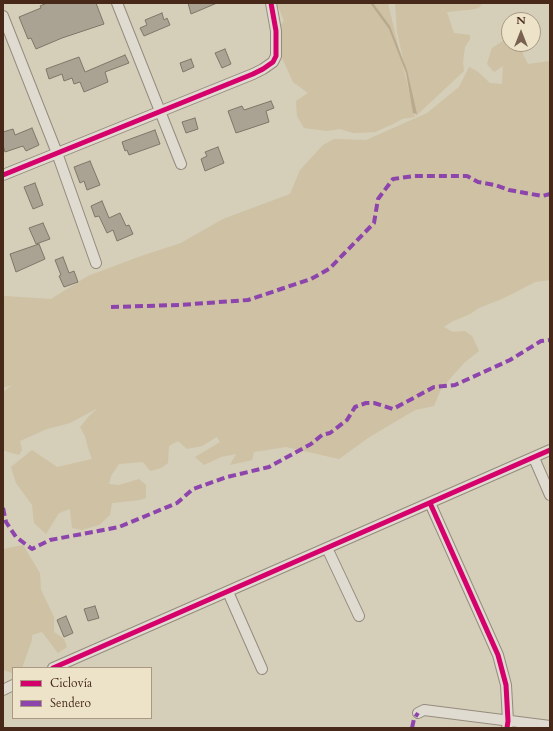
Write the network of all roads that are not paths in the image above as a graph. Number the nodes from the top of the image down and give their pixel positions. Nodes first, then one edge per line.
1 (117, 3) edge
2 (271, 3) edge
3 (3, 16) edge
4 (161, 112) junction
5 (57, 153) junction
6 (181, 164) dead end
7 (3, 176) edge
8 (96, 263) dead end
9 (550, 450) edge
10 (534, 458) junction
11 (550, 495) edge
12 (430, 503) junction
13 (327, 548) junction
14 (228, 592) junction
15 (359, 616) dead end
16 (55, 667) edge
17 (262, 669) dead end
18 (418, 713) dead end
19 (507, 724) edge
20 (550, 726) edge

1 - 4 street
2 - 4 street
3 - 5 street
4 - 5 street
4 - 6 street
5 - 7 street
5 - 8 street
9 - 10 street
10 - 11 street
10 - 12 street
12 - 13 street
12 - 19 street
13 - 14 street
13 - 15 street
14 - 16 street
14 - 17 street
18 - 19 street
19 - 20 street

